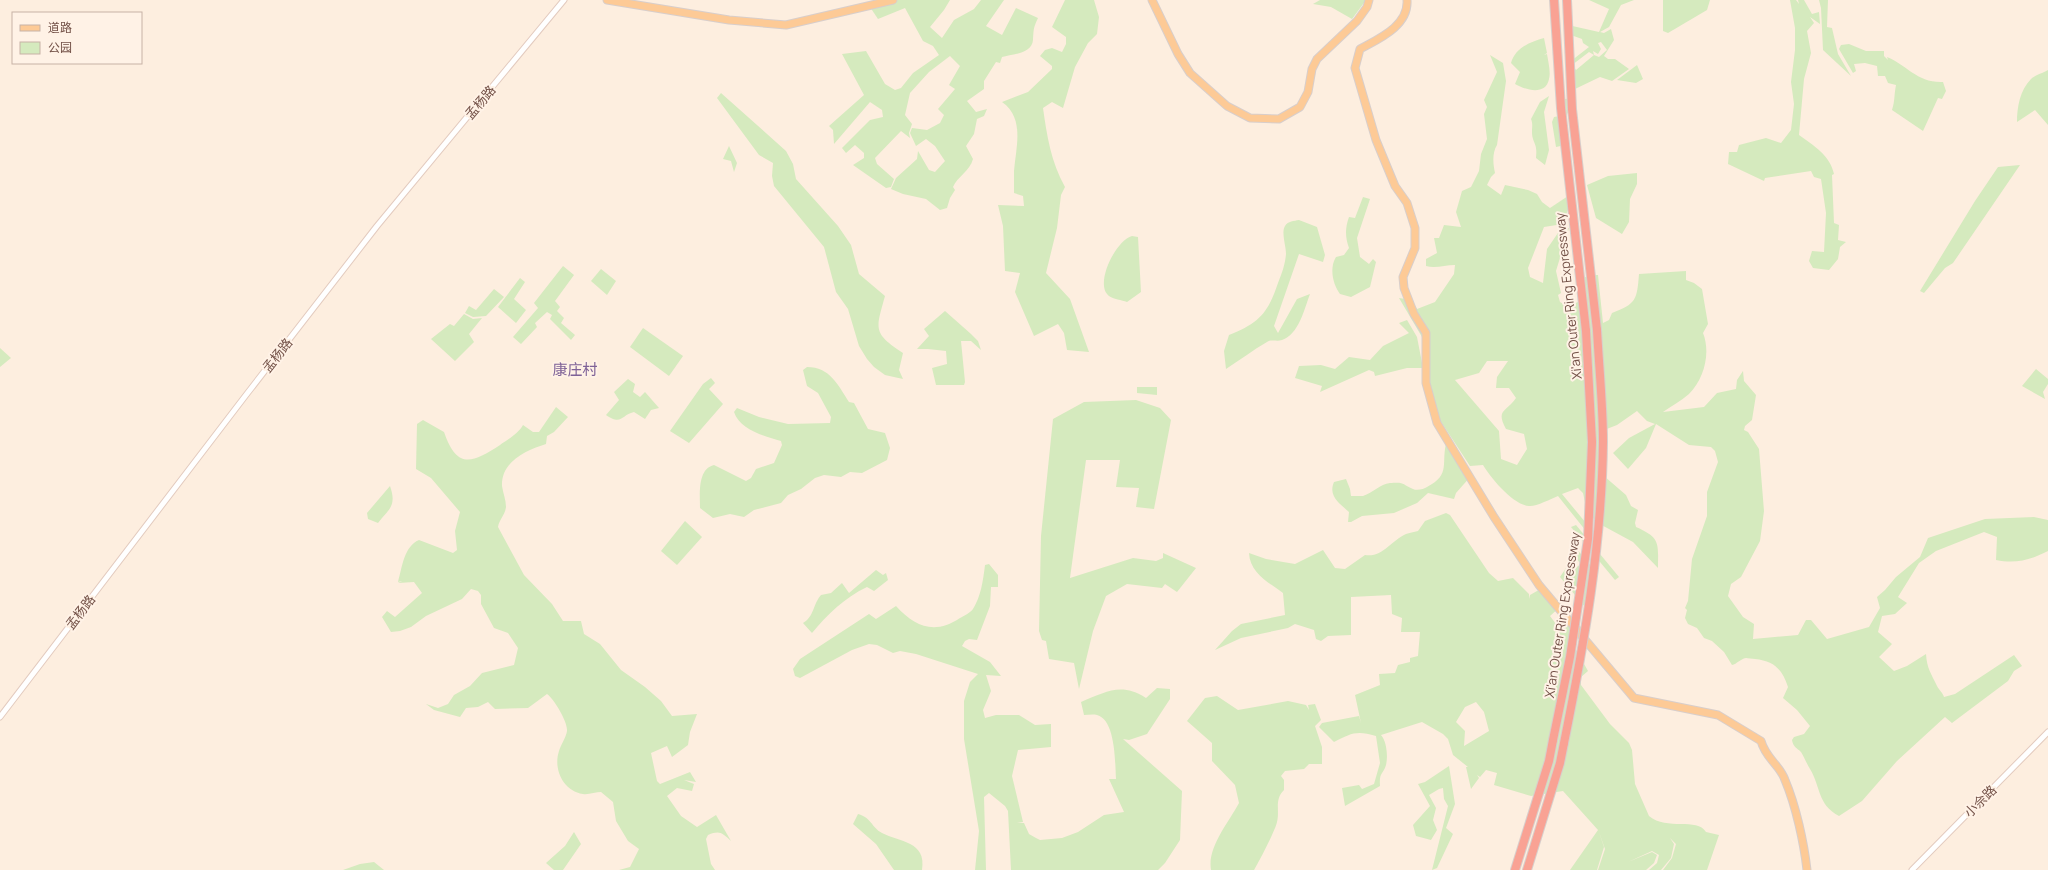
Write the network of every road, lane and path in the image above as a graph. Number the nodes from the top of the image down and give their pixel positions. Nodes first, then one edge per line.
1 (564, 0) edge
2 (607, 0) edge
3 (893, 0) edge
4 (1152, 0) edge
5 (1369, 0) edge
6 (1407, 0) edge
7 (1554, 0) edge
8 (1566, 0) edge
9 (0, 717) edge
10 (2048, 732) edge
11 (1515, 870) edge
12 (1527, 870) edge
13 (1807, 870) edge
14 (1912, 870) edge

1 - 9 street, 孟杨路
2 - 3 main road
4 - 5 main road
6 - 13 main road
7 - 11 highway, Xi'an Outer Ring Expressway, bridge
8 - 12 highway, Xi'an Outer Ring Expressway, bridge
10 - 14 street, 小佘路

